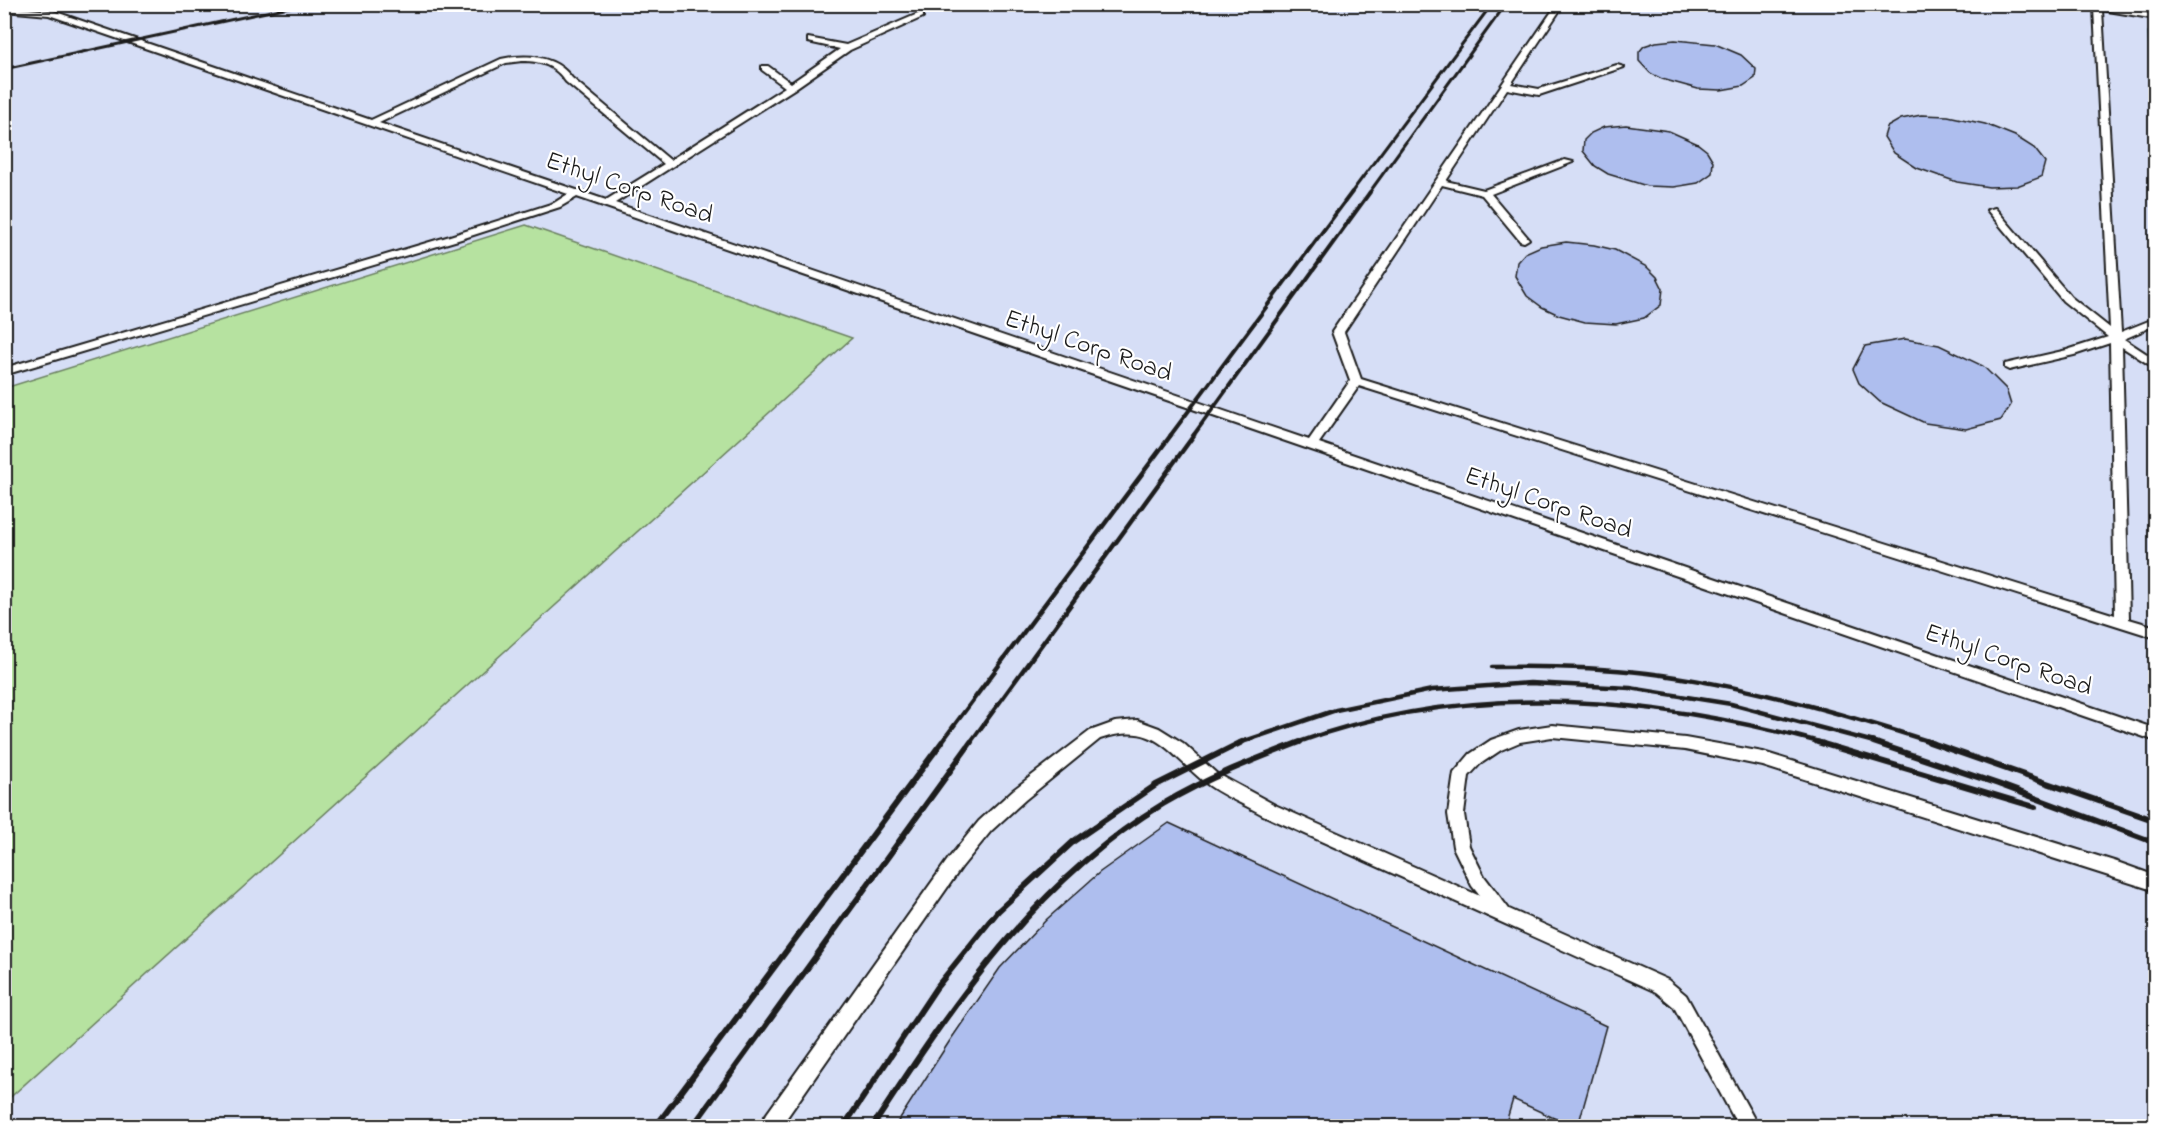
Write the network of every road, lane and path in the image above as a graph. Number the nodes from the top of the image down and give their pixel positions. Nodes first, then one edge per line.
1 (36, 4) edge
2 (1562, 4) edge
3 (2083, 4) edge
4 (2098, 7) junction
5 (4, 9) edge
6 (22, 11) junction
7 (920, 15) dead end
8 (2156, 17) edge
9 (811, 40) dead end
10 (847, 48) junction
11 (1620, 67) dead end
12 (765, 68) dead end
13 (1505, 86) junction
14 (791, 87) junction
15 (370, 123) junction
16 (1568, 162) dead end
17 (670, 164) junction
18 (1440, 182) junction
19 (575, 194) junction
20 (1485, 194) junction
21 (605, 205) junction
22 (1992, 210) dead end
23 (1524, 239) dead end
24 (2156, 321) edge
25 (2116, 338) junction
26 (2009, 366) dead end
27 (2156, 366) edge
28 (4, 372) edge
29 (1356, 381) junction
30 (1310, 447) junction
31 (2122, 622) junction
32 (2156, 633) edge
33 (2156, 735) edge
34 (2156, 884) edge
35 (1503, 913) junction
36 (770, 1126) edge
37 (1748, 1126) edge

1 - 6 lane
2 - 13 lane
3 - 4 lane
4 - 8 lane
4 - 25 lane
5 - 6 lane, Ethyl Corp Road
6 - 15 lane, Ethyl Corp Road
7 - 10 lane
9 - 10 lane
10 - 14 lane
11 - 13 lane
12 - 14 lane
13 - 18 lane
14 - 17 lane
15 - 17 lane
15 - 19 lane, Ethyl Corp Road
16 - 20 lane
17 - 21 lane
18 - 20 lane
18 - 29 lane
19 - 21 lane, Ethyl Corp Road
19 - 28 lane
20 - 23 lane
21 - 30 lane, Ethyl Corp Road
22 - 25 lane
24 - 25 lane
25 - 26 lane
25 - 27 lane
25 - 31 lane
29 - 30 lane
29 - 31 lane
30 - 33 lane, Ethyl Corp Road
31 - 32 lane
34 - 35 lane
35 - 36 lane
35 - 37 lane

